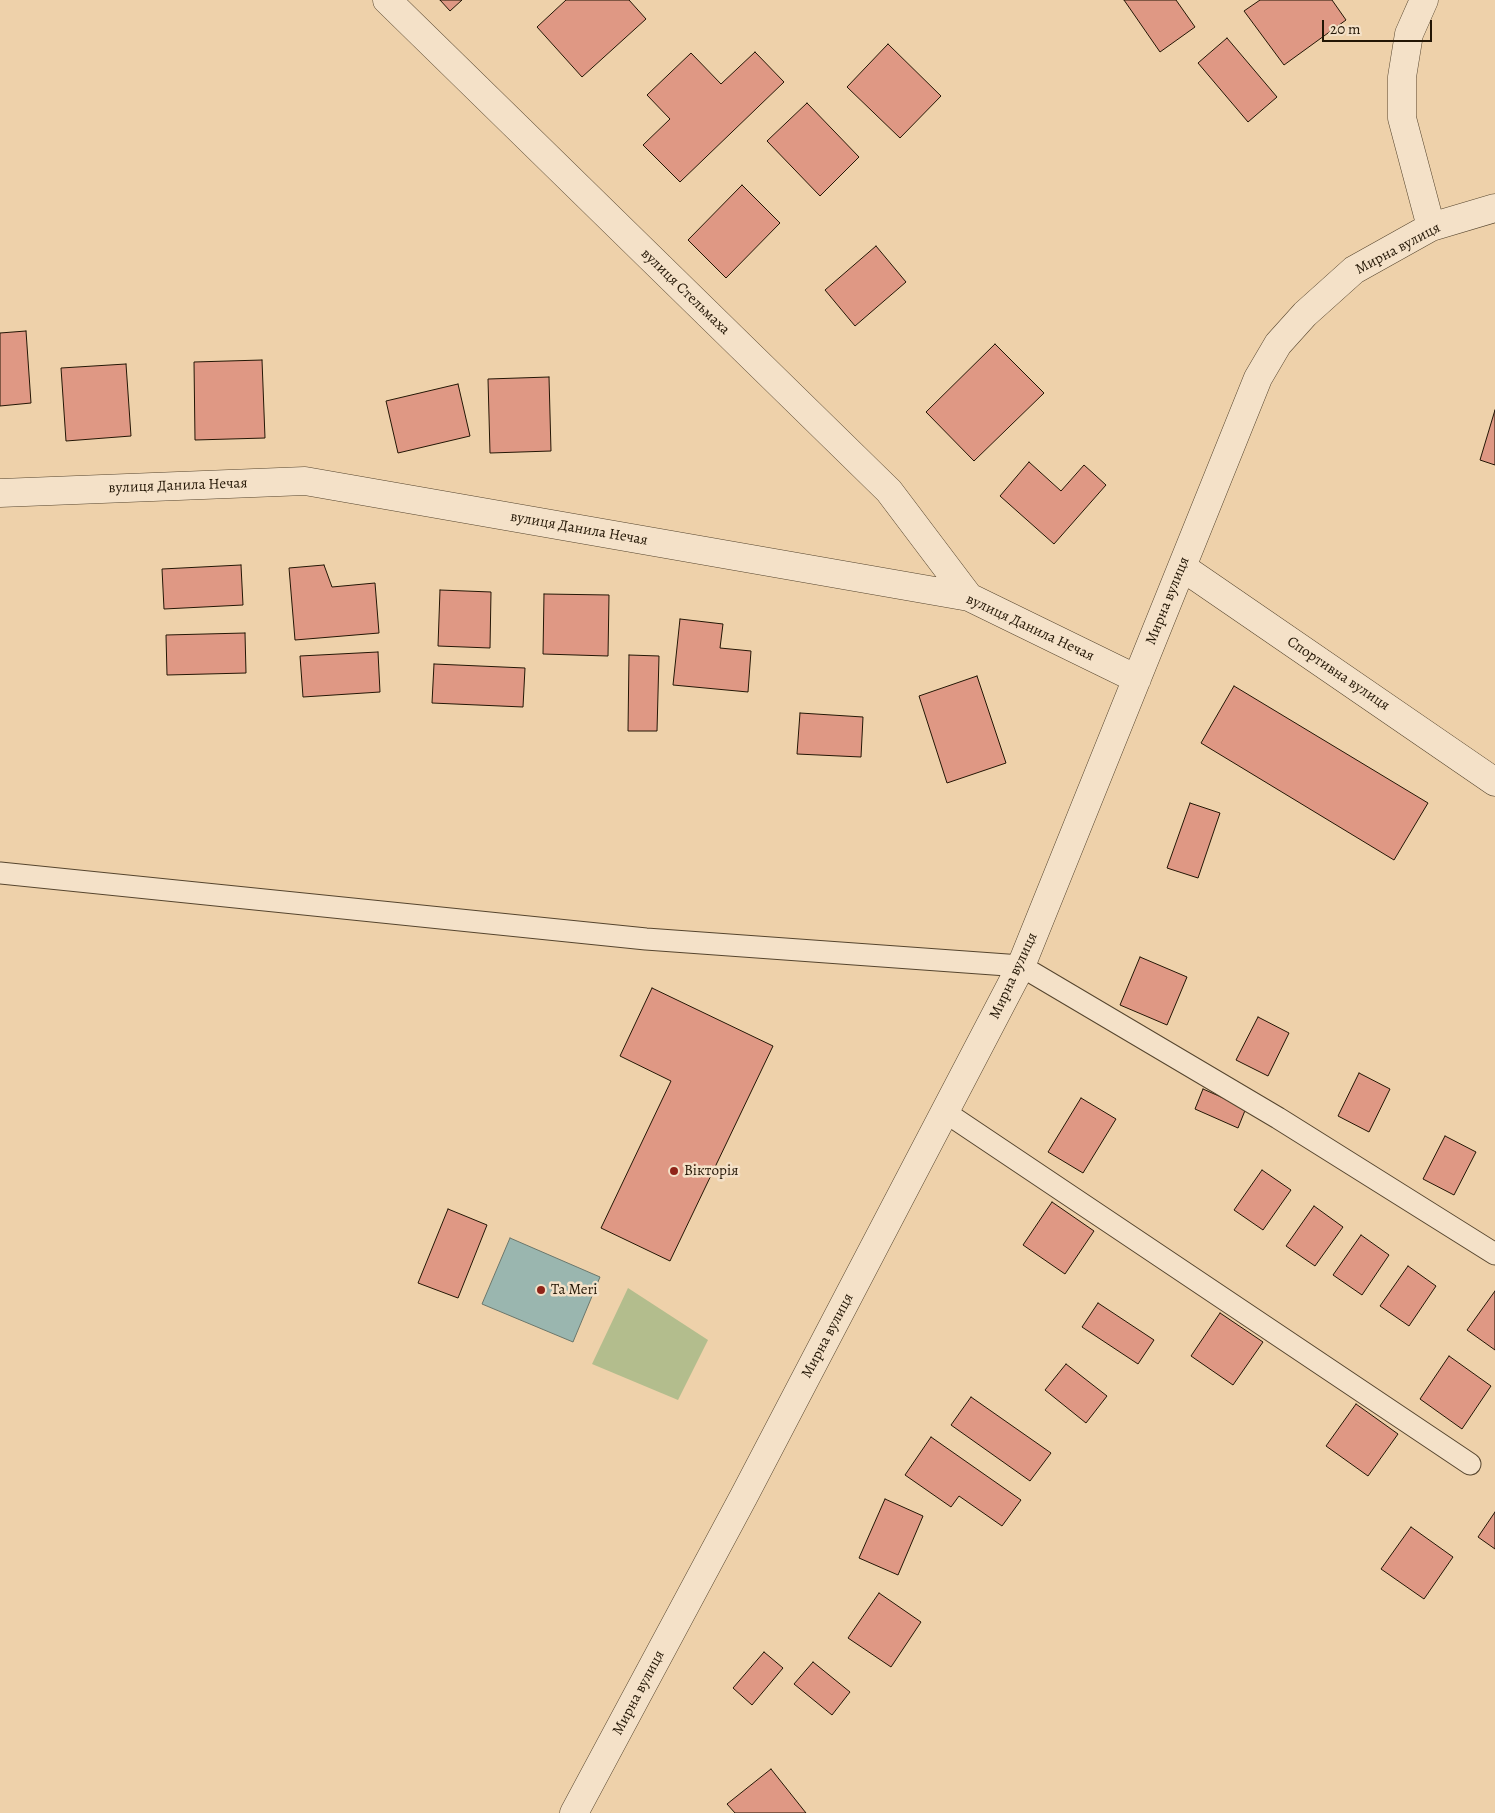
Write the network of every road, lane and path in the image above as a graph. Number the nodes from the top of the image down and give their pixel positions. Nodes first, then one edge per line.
1 (387, 0) edge
2 (1424, 0) edge
3 (1495, 208) edge
4 (1431, 228) junction
5 (0, 493) edge
6 (1182, 567) junction
7 (969, 597) junction
8 (1137, 679) junction
9 (1495, 782) edge
10 (0, 873) edge
11 (1021, 966) junction
12 (945, 1112) junction
13 (1495, 1254) edge
14 (1470, 1464) dead end
15 (574, 1813) edge

1 - 7 street, вулиця Стельмаха
2 - 4 street
3 - 4 street, Мирна вулиця
4 - 6 street, Мирна вулиця
5 - 7 street, вулиця Данила Нечая
6 - 8 street, Мирна вулиця
6 - 9 street, Спортивна вулиця
7 - 8 street, вулиця Данила Нечая
8 - 11 street, Мирна вулиця
10 - 11 lane
11 - 12 street, Мирна вулиця
11 - 13 lane
12 - 14 lane
12 - 15 street, Мирна вулиця

